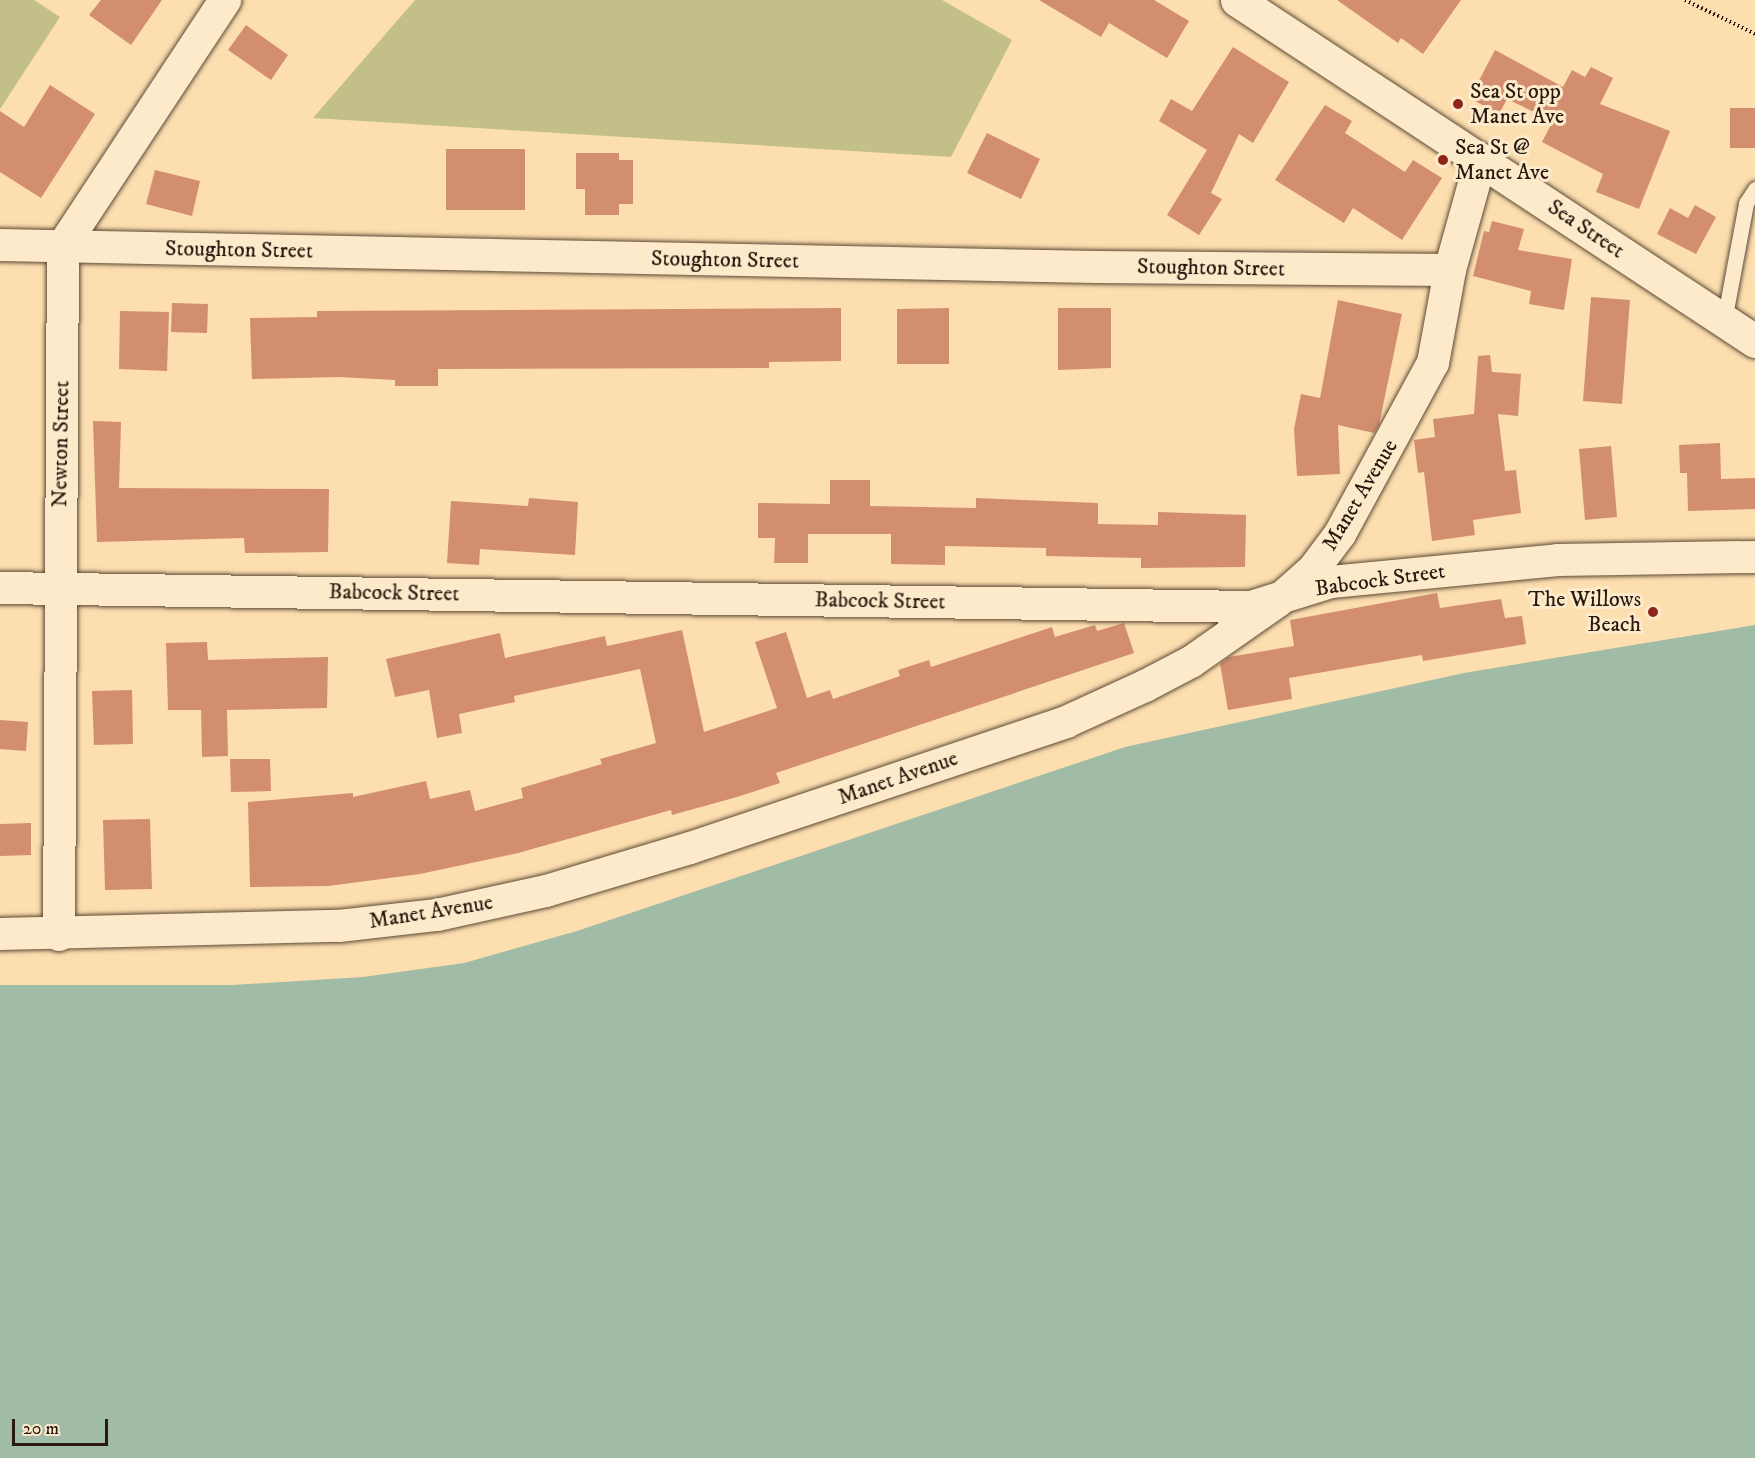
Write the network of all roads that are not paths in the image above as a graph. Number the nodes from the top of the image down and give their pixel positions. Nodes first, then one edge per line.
1 (225, 0) edge
2 (1237, 0) edge
3 (1481, 159) junction
4 (1755, 189) edge
5 (0, 245) edge
6 (63, 246) junction
7 (1450, 270) junction
8 (1724, 321) junction
9 (1755, 341) edge
10 (1755, 557) edge
11 (0, 588) edge
12 (59, 588) junction
13 (1278, 601) junction
14 (0, 934) edge
15 (59, 935) junction

1 - 6 street
2 - 3 main road, Sea Street
3 - 7 street, Manet Avenue
3 - 8 main road, Sea Street
4 - 8 lane
5 - 6 street, Stoughton Street
6 - 7 street, Stoughton Street
6 - 12 street, Newton Street
7 - 13 street, Manet Avenue
8 - 9 main road, Sea Street
10 - 13 street, Babcock Street
11 - 12 street, Babcock Street
12 - 13 street, Babcock Street
12 - 15 street, Newton Street
13 - 15 street, Manet Avenue
14 - 15 street, Manet Avenue

